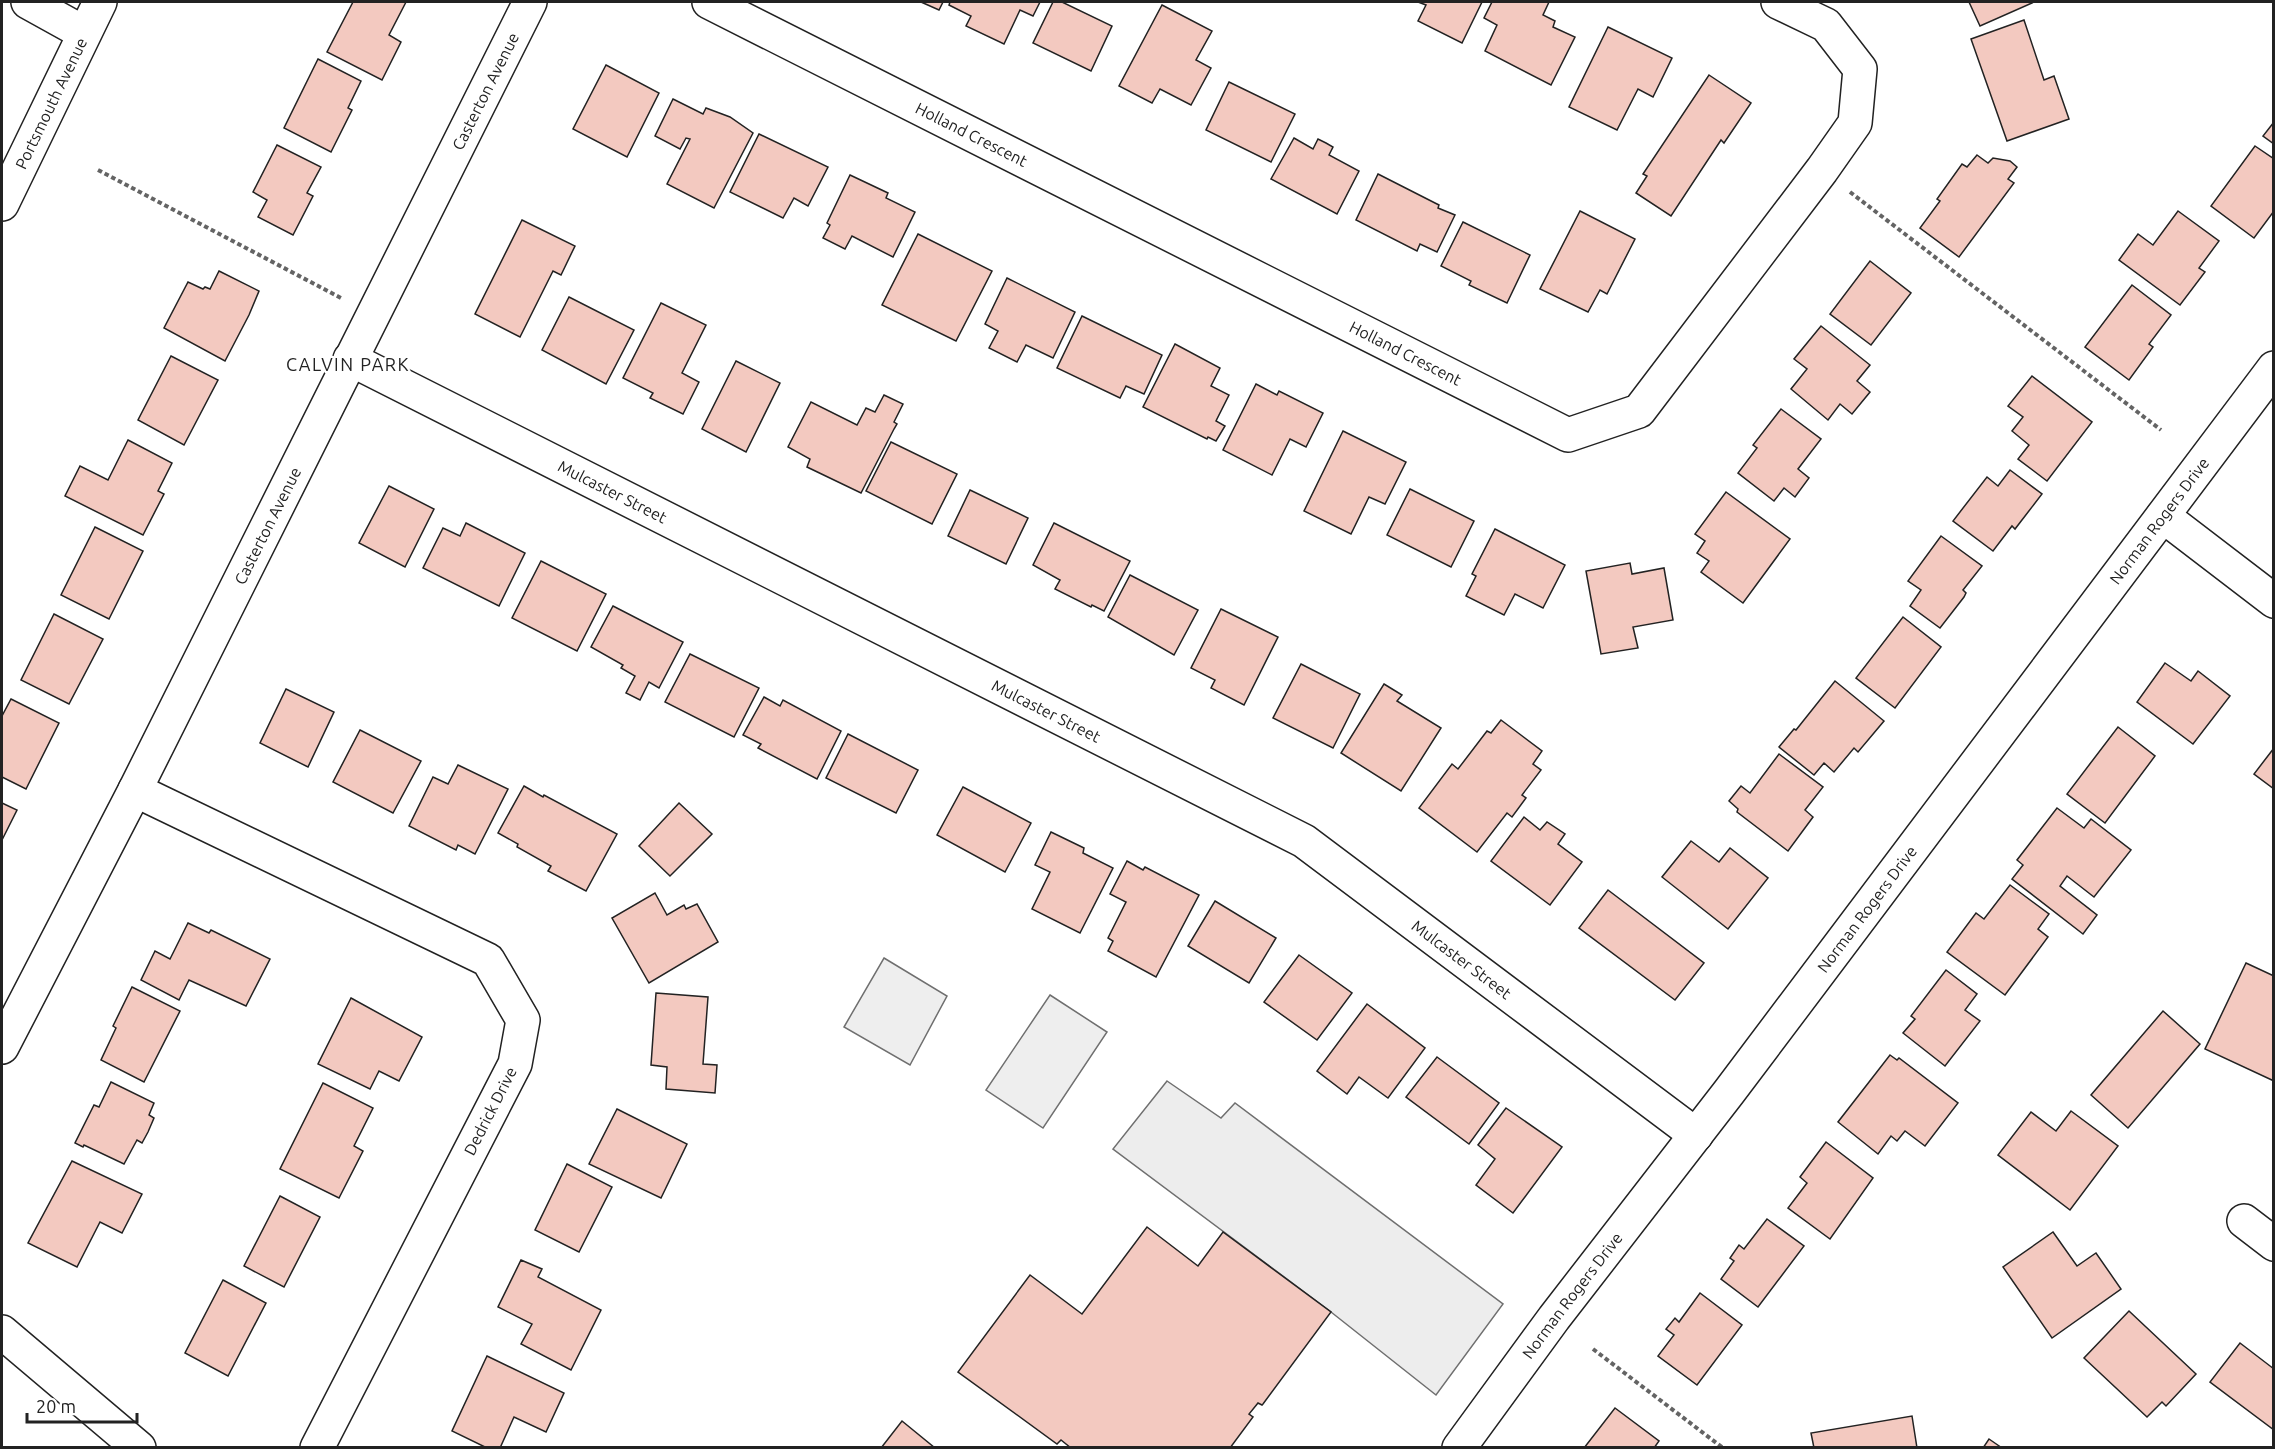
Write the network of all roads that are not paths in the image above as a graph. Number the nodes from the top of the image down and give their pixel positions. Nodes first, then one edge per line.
1 (28, 2) edge
2 (100, 2) edge
3 (530, 2) edge
4 (709, 2) edge
5 (1778, 2) edge
6 (84, 33) junction
7 (2, 204) edge
8 (350, 359) junction
9 (2274, 368) edge
10 (2163, 516) junction
11 (2274, 601) edge
12 (135, 790) junction
13 (2, 1047) edge
14 (1696, 1135) junction
15 (2244, 1221) dead end
16 (2274, 1244) edge
17 (2, 1332) edge
18 (138, 1448) edge
19 (317, 1448) edge
20 (1459, 1448) edge

1 - 6 street
2 - 6 street, Portsmouth Avenue
3 - 8 street, Casterton Avenue
4 - 5 street, Holland Crescent
6 - 7 street, Portsmouth Avenue
8 - 12 street, Casterton Avenue
8 - 14 street, Mulcaster Street
9 - 10 street, Norman Rogers Drive
10 - 11 street
10 - 14 street, Norman Rogers Drive
12 - 13 street, Casterton Avenue
12 - 19 street, Dedrick Drive
14 - 20 street, Norman Rogers Drive
15 - 16 street
17 - 18 street

